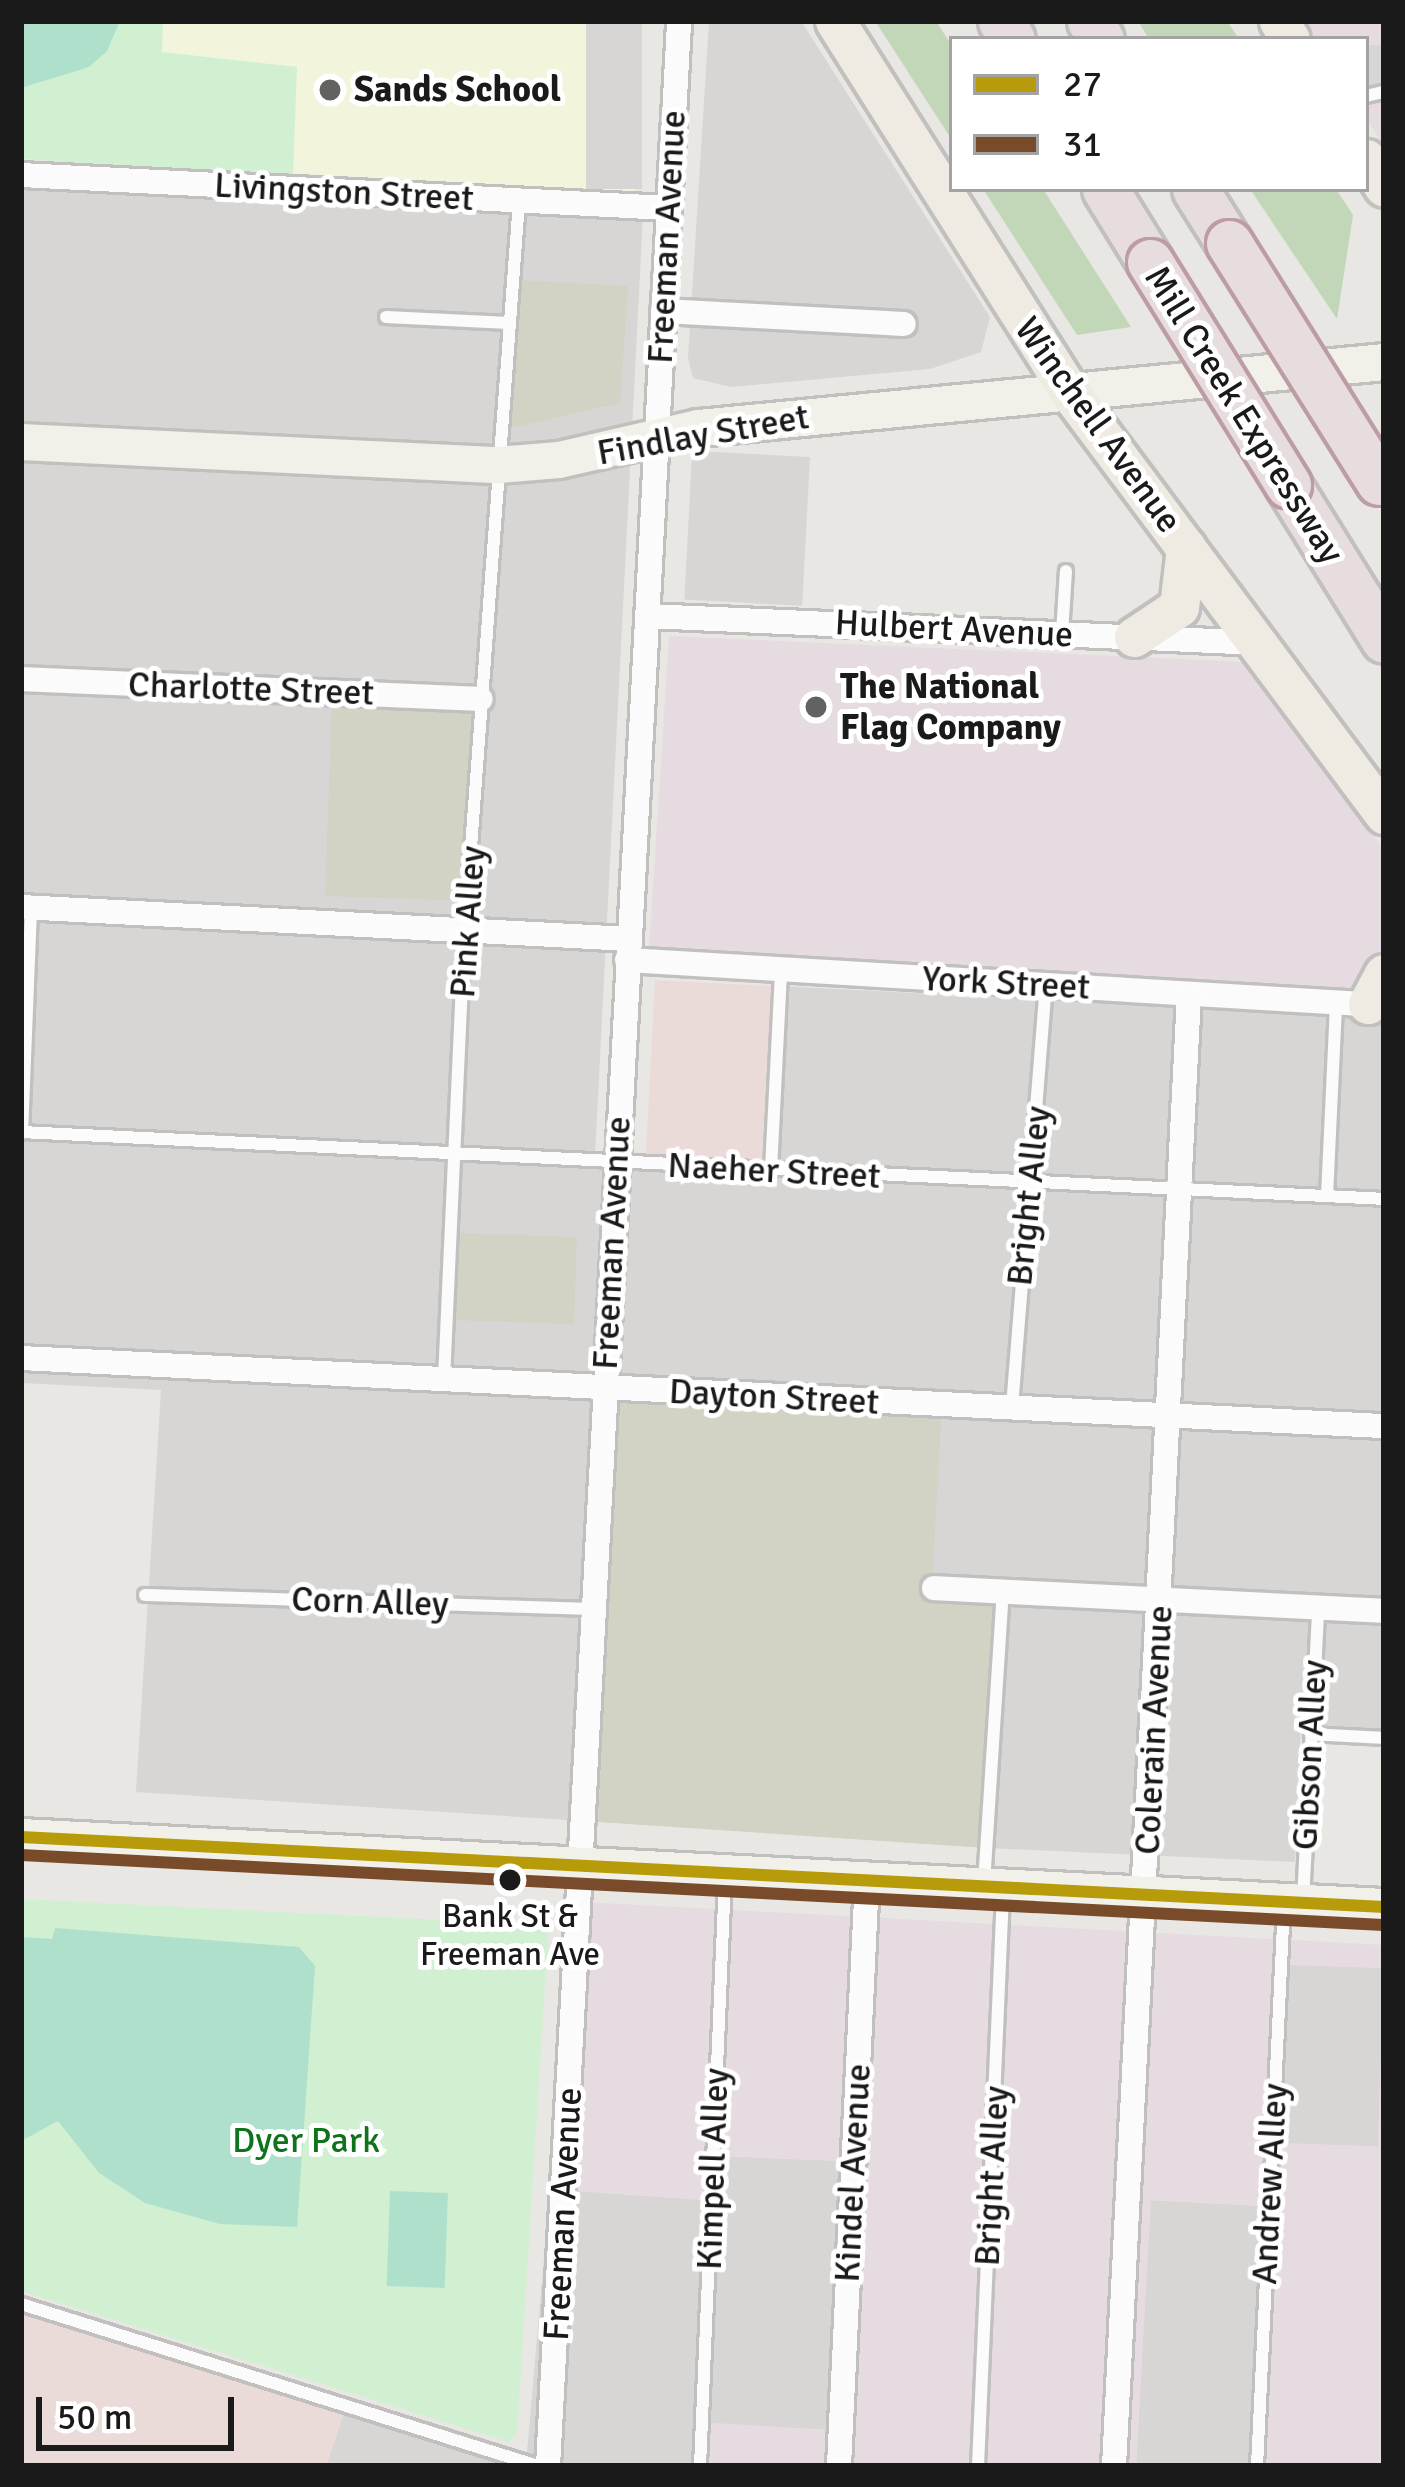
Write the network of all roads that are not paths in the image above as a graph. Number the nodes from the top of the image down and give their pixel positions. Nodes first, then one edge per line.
1 (679, 21) edge
2 (835, 21) edge
3 (21, 175) edge
4 (1107, 192) edge
5 (1197, 192) edge
6 (519, 202) junction
7 (667, 208) junction
8 (663, 311) junction
9 (386, 317) dead end
10 (509, 322) junction
11 (904, 324) dead end
12 (1384, 362) edge
13 (1068, 390) junction
14 (656, 439) junction
15 (21, 442) edge
16 (498, 465) junction
17 (1382, 486) edge
18 (1186, 547) junction
19 (1066, 571) dead end
20 (648, 616) junction
21 (1062, 634) junction
22 (1134, 637) junction
23 (1384, 640) edge
24 (1259, 643) junction
25 (21, 679) edge
26 (481, 699) junction
27 (1384, 814) edge
28 (26, 907) edge
29 (470, 929) junction
30 (628, 950) junction
31 (781, 970) junction
32 (1046, 985) junction
33 (1189, 994) junction
34 (1368, 996) edge
35 (22, 1132) edge
36 (456, 1154) junction
37 (616, 1163) junction
38 (771, 1170) junction
39 (1036, 1183) junction
40 (1179, 1189) junction
41 (1327, 1196) junction
42 (1384, 1199) edge
43 (21, 1358) edge
44 (444, 1380) junction
45 (605, 1388) junction
46 (1012, 1407) junction
47 (1171, 1414) junction
48 (1384, 1426) edge
49 (934, 1588) dead end
50 (1003, 1591) junction
51 (145, 1595) dead end
52 (1162, 1599) junction
53 (1318, 1607) junction
54 (595, 1609) junction
55 (1384, 1611) edge
56 (1311, 1734) junction
57 (1384, 1738) edge
58 (21, 1837) edge
59 (584, 1864) junction
60 (725, 1872) junction
61 (867, 1879) junction
62 (993, 1886) junction
63 (1145, 1894) junction
64 (1293, 1902) junction
65 (1384, 1907) edge
66 (21, 2304) edge
67 (538, 2466) edge
68 (548, 2466) edge
69 (700, 2466) edge
70 (839, 2466) edge
71 (979, 2466) edge
72 (1114, 2466) edge
73 (1257, 2466) edge

1 - 7 street, Freeman Avenue
2 - 13 main road, Winchell Avenue
3 - 6 street, Livingston Street
4 - 23 highway, Mill Creek Expressway, bridge
5 - 17 highway, bridge
6 - 7 street, Livingston Street
6 - 10 lane, Pink Alley
7 - 8 street, Freeman Avenue
8 - 11 street
8 - 14 street, Freeman Avenue
9 - 10 lane
10 - 16 lane, Pink Alley
12 - 13 street, Findlay Street
13 - 14 street, Findlay Street
13 - 18 main road, Winchell Avenue
14 - 16 street, Findlay Street
14 - 20 street, Freeman Avenue
15 - 16 street, Findlay Street
16 - 26 lane, Pink Alley
18 - 22 main road
18 - 24 main road, Winchell Avenue
19 - 21 lane
20 - 21 street, Hulbert Avenue
20 - 30 street, Freeman Avenue
21 - 22 street, Hulbert Avenue
22 - 24 street, Hulbert Avenue
24 - 27 main road, Winchell Avenue
25 - 26 street, Charlotte Street
26 - 29 lane, Pink Alley
28 - 29 street, York Street
28 - 35 lane
29 - 30 street, York Street
29 - 36 lane, Pink Alley
30 - 31 street, York Street
30 - 37 street, Freeman Avenue
31 - 32 street, York Street
31 - 38 lane
32 - 33 street, York Street
32 - 39 lane, Bright Alley
33 - 34 street, York Street
33 - 40 street, Colerain Avenue
34 - 41 lane
35 - 36 lane, Naeher Street
36 - 37 lane, Naeher Street
36 - 44 lane, Pink Alley
37 - 38 lane, Naeher Street
37 - 45 street, Freeman Avenue
38 - 39 lane, Naeher Street
39 - 40 lane, Naeher Street
39 - 46 lane, Bright Alley
40 - 41 lane, Naeher Street
40 - 47 street, Colerain Avenue
41 - 42 lane, Naeher Street
43 - 44 street, Dayton Street
44 - 45 street, Dayton Street
45 - 46 street, Dayton Street
45 - 54 street, Freeman Avenue
46 - 47 street, Dayton Street
47 - 48 street, Dayton Street
47 - 52 street, Colerain Avenue
49 - 50 street
50 - 52 street
50 - 62 lane, Bright Alley
51 - 54 lane, Corn Alley
52 - 53 street
52 - 63 street, Colerain Avenue
53 - 55 street
53 - 56 lane, Gibson Alley
54 - 59 street, Freeman Avenue
56 - 57 lane
56 - 64 lane, Gibson Alley
58 - 59 street
59 - 60 street
59 - 68 street, Freeman Avenue
60 - 61 street
60 - 69 lane, Kimpell Alley
61 - 62 street
61 - 70 street, Kindel Avenue
62 - 63 street
62 - 71 lane, Bright Alley
63 - 64 street
63 - 72 street, Colerain Avenue
64 - 65 street
64 - 73 lane, Andrew Alley
66 - 67 lane

